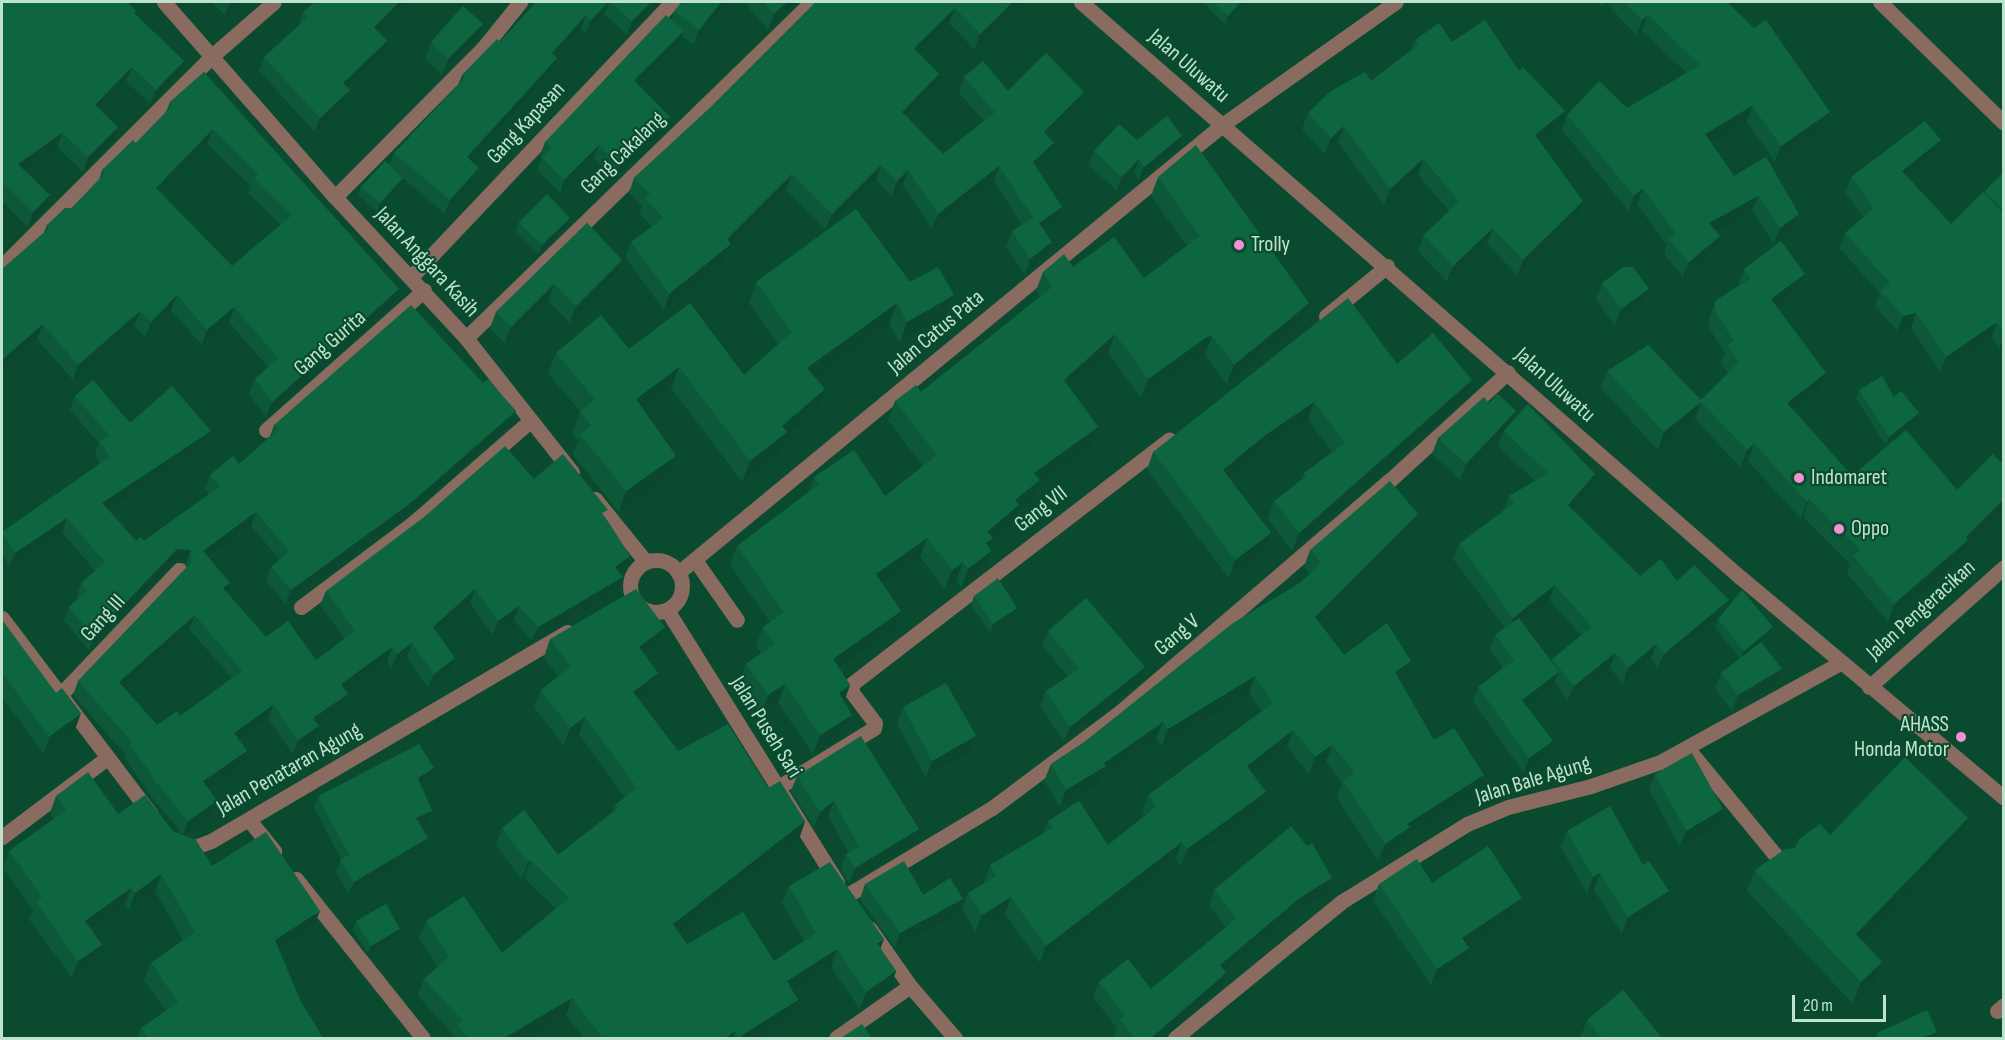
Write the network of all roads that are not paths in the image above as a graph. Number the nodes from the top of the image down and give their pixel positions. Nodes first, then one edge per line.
1 (164, 2) edge
2 (274, 2) edge
3 (519, 2) edge
4 (672, 2) edge
5 (812, 2) edge
6 (1081, 2) edge
7 (1396, 2) edge
8 (1880, 2) edge
9 (212, 56) junction
10 (2004, 123) edge
11 (1222, 125) junction
12 (335, 197) junction
13 (2, 266) edge
14 (1387, 266) junction
15 (412, 276) junction
16 (424, 290) junction
17 (1315, 325) edge
18 (466, 338) junction
19 (1508, 372) junction
20 (530, 421) junction
21 (266, 430) dead end
22 (1178, 433) edge
23 (695, 560) junction
24 (646, 562) junction
25 (2004, 567) edge
26 (179, 570) dead end
27 (678, 573) junction
28 (301, 607) dead end
29 (667, 610) junction
30 (2, 618) edge
31 (737, 620) dead end
32 (581, 623) edge
33 (1840, 663) junction
34 (1869, 687) junction
35 (60, 695) junction
36 (1688, 748) junction
37 (107, 758) junction
38 (777, 788) junction
39 (2004, 798) edge
40 (249, 820) junction
41 (2, 837) edge
42 (1781, 862) edge
43 (846, 896) junction
44 (910, 986) junction
45 (423, 1038) edge
46 (836, 1038) edge
47 (954, 1038) edge
48 (1175, 1038) edge

1 - 9 street, Jalan Anggara Kasih
2 - 9 street
3 - 12 street
4 - 15 street, Gang Kapasan
5 - 18 street, Gang Cakalang
6 - 11 street, Jalan Uluwatu
7 - 11 street, Jalan Catus Pata
8 - 10 street
9 - 12 street, Jalan Anggara Kasih
9 - 13 street
11 - 14 street, Jalan Uluwatu
11 - 23 street, Jalan Catus Pata
12 - 15 street, Jalan Anggara Kasih
14 - 17 street
14 - 19 street, Jalan Uluwatu
15 - 16 street, Jalan Anggara Kasih
16 - 18 street, Jalan Anggara Kasih
16 - 21 street, Gang Gurita
18 - 20 street, Jalan Anggara Kasih
19 - 33 street, Jalan Uluwatu
19 - 43 street, Gang V
20 - 24 street, Jalan Anggara Kasih
20 - 28 street
22 - 38 street, Gang VII
23 - 27 street, Jalan Catus Pata
23 - 31 street
24 - 27 street
24 - 29 street
25 - 34 street, Jalan Pengeracikan
26 - 35 street, Gang III
27 - 29 street
29 - 38 street, Jalan Puseh Sari
30 - 35 street, Jalan Penataran Agung
32 - 40 street, Jalan Penataran Agung
33 - 34 street, Jalan Uluwatu
33 - 36 street, Jalan Bale Agung
34 - 39 street, Jalan Uluwatu
35 - 37 street, Jalan Penataran Agung
36 - 42 street
36 - 48 street, Jalan Bale Agung
37 - 40 street, Jalan Penataran Agung
37 - 41 street
38 - 43 street, Jalan Puseh Sari
40 - 45 street
43 - 44 street, Jalan Puseh Sari
44 - 46 street
44 - 47 street, Jalan Puseh Sari

